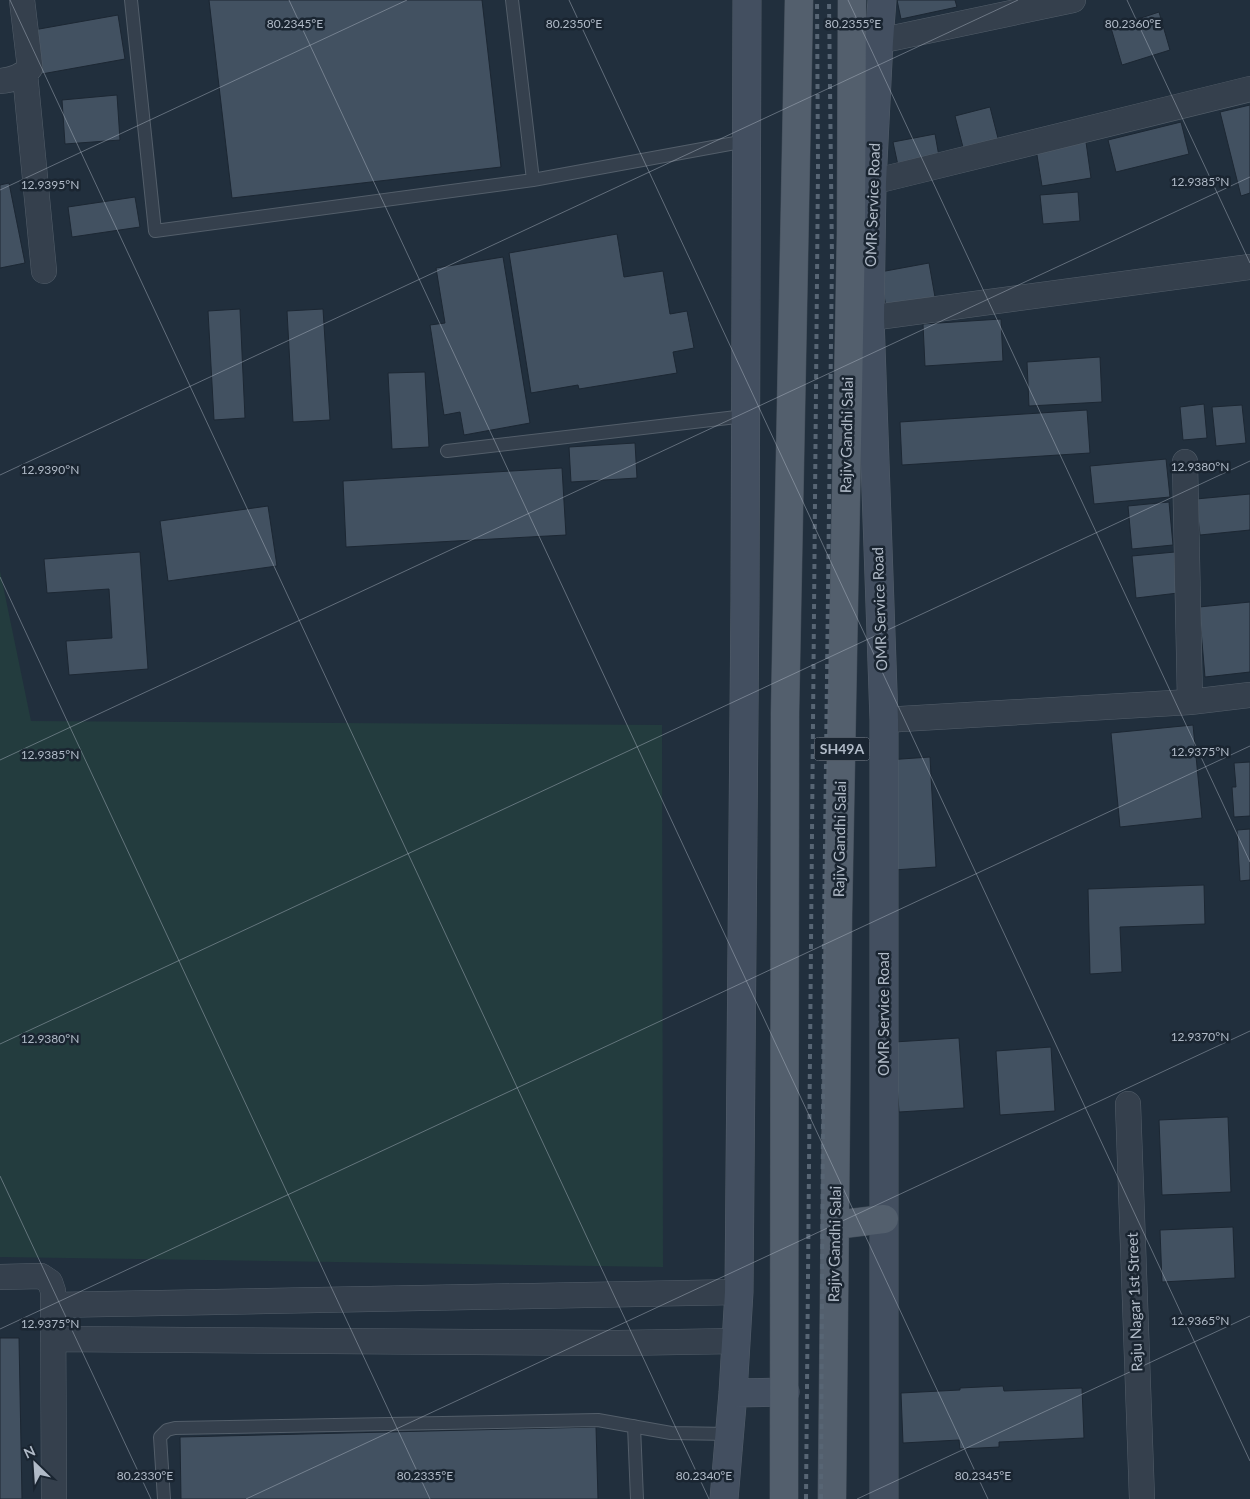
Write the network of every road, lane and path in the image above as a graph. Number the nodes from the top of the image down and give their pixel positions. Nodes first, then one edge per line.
1 (22, 0) edge
2 (131, 0) edge
3 (512, 0) edge
4 (747, 0) edge
5 (799, 0) edge
6 (852, 0) edge
7 (882, 0) edge
8 (1073, 0) edge
9 (879, 40) junction
10 (25, 74) junction
11 (0, 81) edge
12 (1250, 89) edge
13 (746, 141) junction
14 (533, 180) junction
15 (872, 182) junction
16 (1250, 267) edge
17 (44, 270) dead end
18 (870, 318) junction
19 (745, 416) junction
20 (447, 451) dead end
21 (1185, 462) dead end
22 (1250, 695) edge
23 (1190, 702) junction
24 (884, 720) junction
25 (1128, 1104) dead end
26 (884, 1219) junction
27 (835, 1225) junction
28 (0, 1277) edge
29 (739, 1292) junction
30 (53, 1305) junction
31 (53, 1339) junction
32 (737, 1341) junction
33 (733, 1392) junction
34 (785, 1392) junction
35 (634, 1426) junction
36 (730, 1434) junction
37 (54, 1499) edge
38 (164, 1499) edge
39 (638, 1499) edge
40 (724, 1499) edge
41 (784, 1499) edge
42 (832, 1499) edge
43 (884, 1499) edge
44 (1142, 1499) edge

1 - 10 street
2 - 14 lane
3 - 14 lane
4 - 13 street
5 - 34 main road
6 - 27 main road, Rajiv Gandhi Salai / SH49A
7 - 9 street, OMR Service Road
8 - 9 street
9 - 15 street, OMR Service Road
10 - 11 street
10 - 17 street
12 - 15 street
13 - 14 lane
13 - 19 street
15 - 18 street, OMR Service Road
16 - 18 street
18 - 24 street, OMR Service Road
19 - 20 lane
19 - 29 street
21 - 23 street
22 - 23 street
23 - 24 street
24 - 26 street, OMR Service Road
25 - 44 street, Raju Nagar 1st Street
26 - 27 main road
26 - 43 street, OMR Service Road
27 - 42 main road, Rajiv Gandhi Salai / SH49A
28 - 30 street
29 - 30 street
29 - 32 street
30 - 31 street
31 - 32 street
31 - 37 street
32 - 33 street
33 - 34 street
33 - 36 street
34 - 41 main road
35 - 36 lane
35 - 38 lane
35 - 39 lane
36 - 40 street

